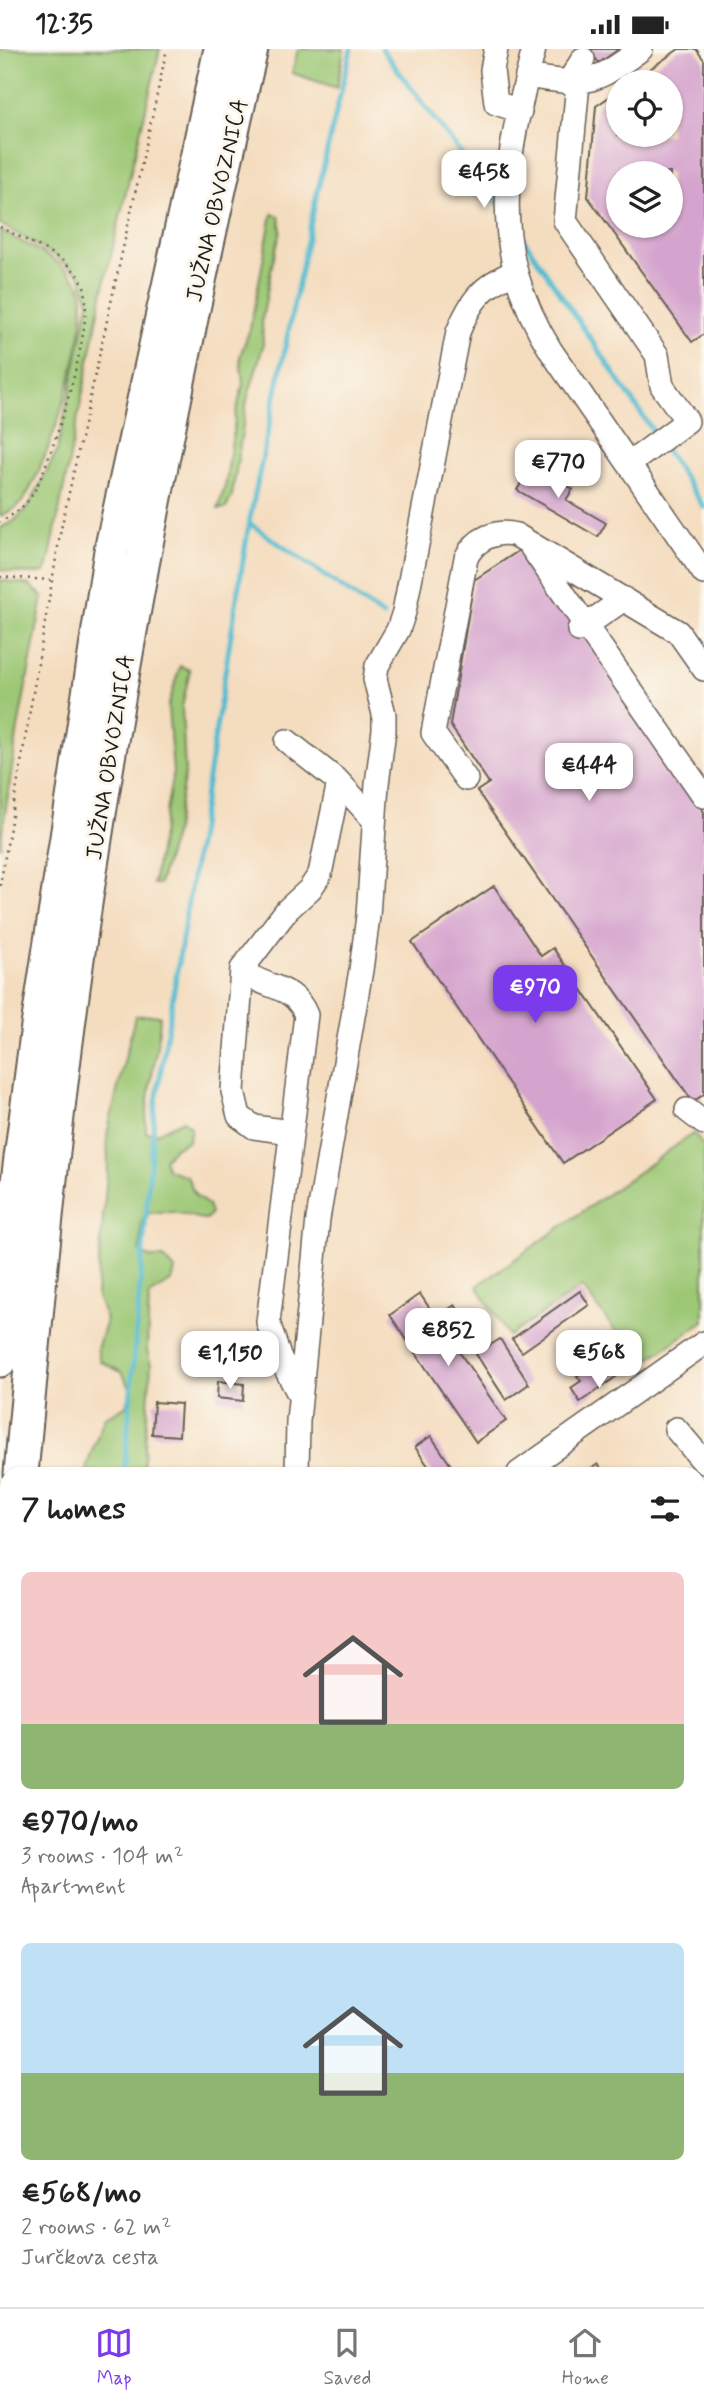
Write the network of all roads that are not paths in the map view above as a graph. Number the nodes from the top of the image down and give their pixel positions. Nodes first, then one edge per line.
1 (221, 49) edge
2 (251, 49) edge
3 (496, 49) edge
4 (534, 49) edge
5 (641, 49) edge
6 (583, 59) dead end
7 (527, 76) junction
8 (573, 83) junction
9 (520, 111) junction
10 (514, 272) junction
11 (629, 464) junction
12 (529, 543) junction
13 (704, 573) edge
14 (624, 599) junction
15 (582, 628) junction
16 (696, 639) edge
17 (704, 669) edge
18 (287, 741) dead end
19 (466, 779) dead end
20 (339, 782) junction
21 (704, 796) edge
22 (374, 820) junction
23 (242, 969) junction
24 (290, 1132) junction
25 (704, 1343) edge
26 (0, 1360) edge
27 (300, 1396) junction
28 (676, 1429) dead end
29 (704, 1462) edge
30 (22, 1467) edge
31 (297, 1467) edge
32 (528, 1467) edge

1 - 26 highway, JUŽNA OBVOZNICA
2 - 30 highway, JUŽNA OBVOZNICA
3 - 9 street
4 - 7 street
5 - 8 street
6 - 8 street
7 - 8 street
7 - 9 street
8 - 11 street
9 - 10 street
10 - 11 street
10 - 22 street
11 - 13 street
12 - 14 street
12 - 15 street
12 - 19 street
14 - 15 street
14 - 16 street
15 - 21 street
16 - 17 street
18 - 20 street
20 - 22 street
20 - 23 street
22 - 27 street
23 - 24 street
23 - 24 street
24 - 27 street
25 - 32 street
27 - 31 street
28 - 29 street

